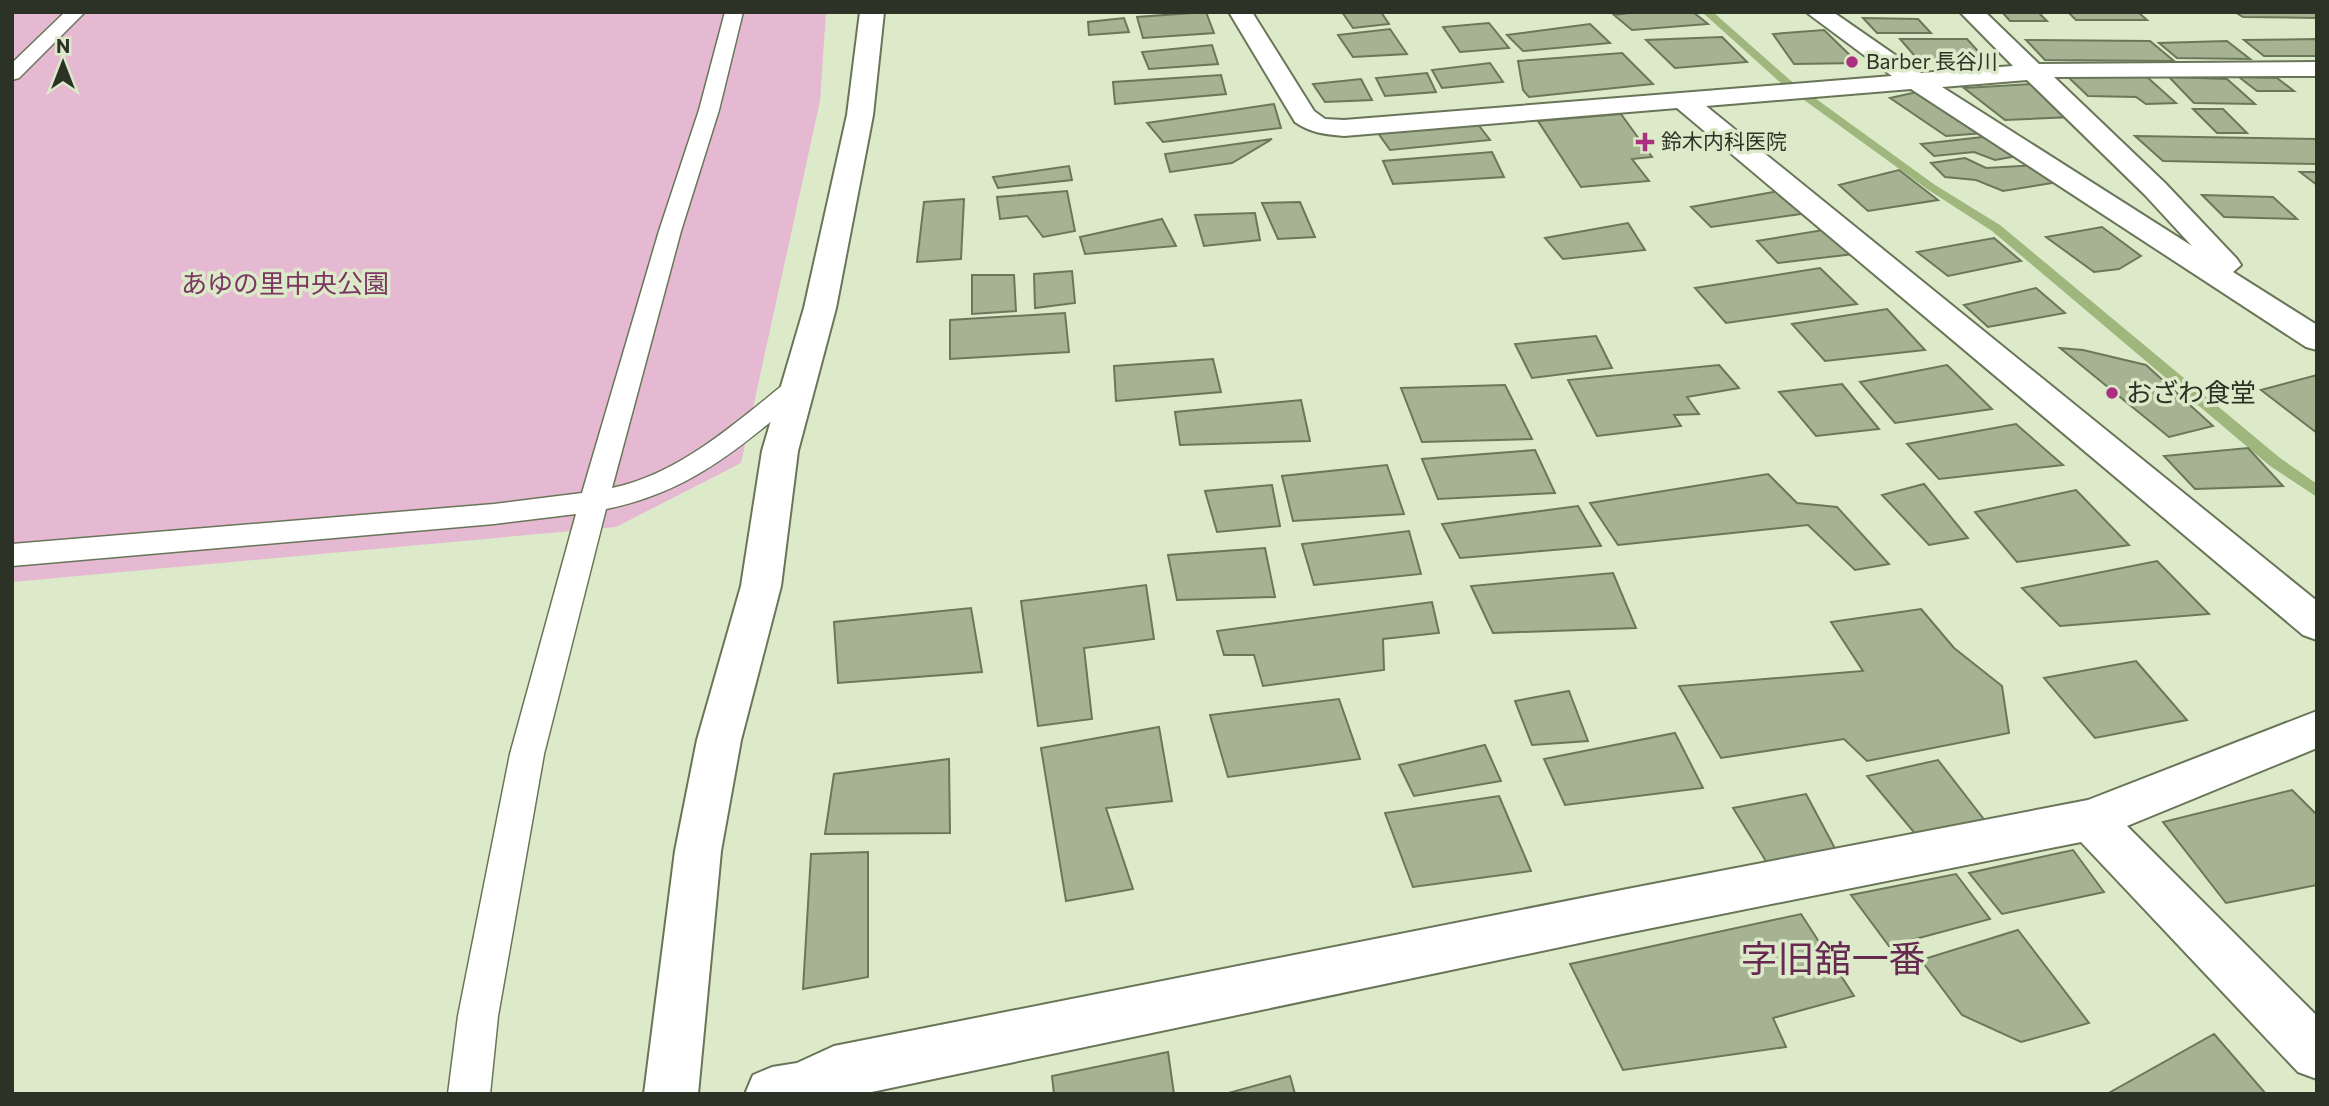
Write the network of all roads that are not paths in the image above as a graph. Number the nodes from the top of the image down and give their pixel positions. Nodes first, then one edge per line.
1 (76, 12) edge
2 (734, 12) edge
3 (872, 12) edge
4 (1240, 12) edge
5 (1816, 12) edge
6 (1971, 12) edge
7 (2317, 69) edge
8 (2030, 72) junction
9 (12, 74) edge
10 (1916, 81) junction
11 (1684, 101) junction
12 (2238, 289) junction
13 (2317, 340) edge
14 (797, 387) junction
15 (594, 502) junction
16 (12, 555) edge
17 (2317, 624) edge
18 (2317, 729) edge
19 (2090, 821) junction
20 (2317, 1053) edge
21 (469, 1094) edge
22 (671, 1094) edge
23 (772, 1094) edge

1 - 9 lane
2 - 15 lane
3 - 14 street
4 - 11 street
5 - 10 street
6 - 8 street
7 - 8 street
8 - 10 street
8 - 12 street
10 - 11 street
10 - 12 street
11 - 17 street
12 - 13 street
14 - 15 lane
14 - 22 street
15 - 16 lane
15 - 21 lane
18 - 19 street
19 - 20 street
19 - 23 street

